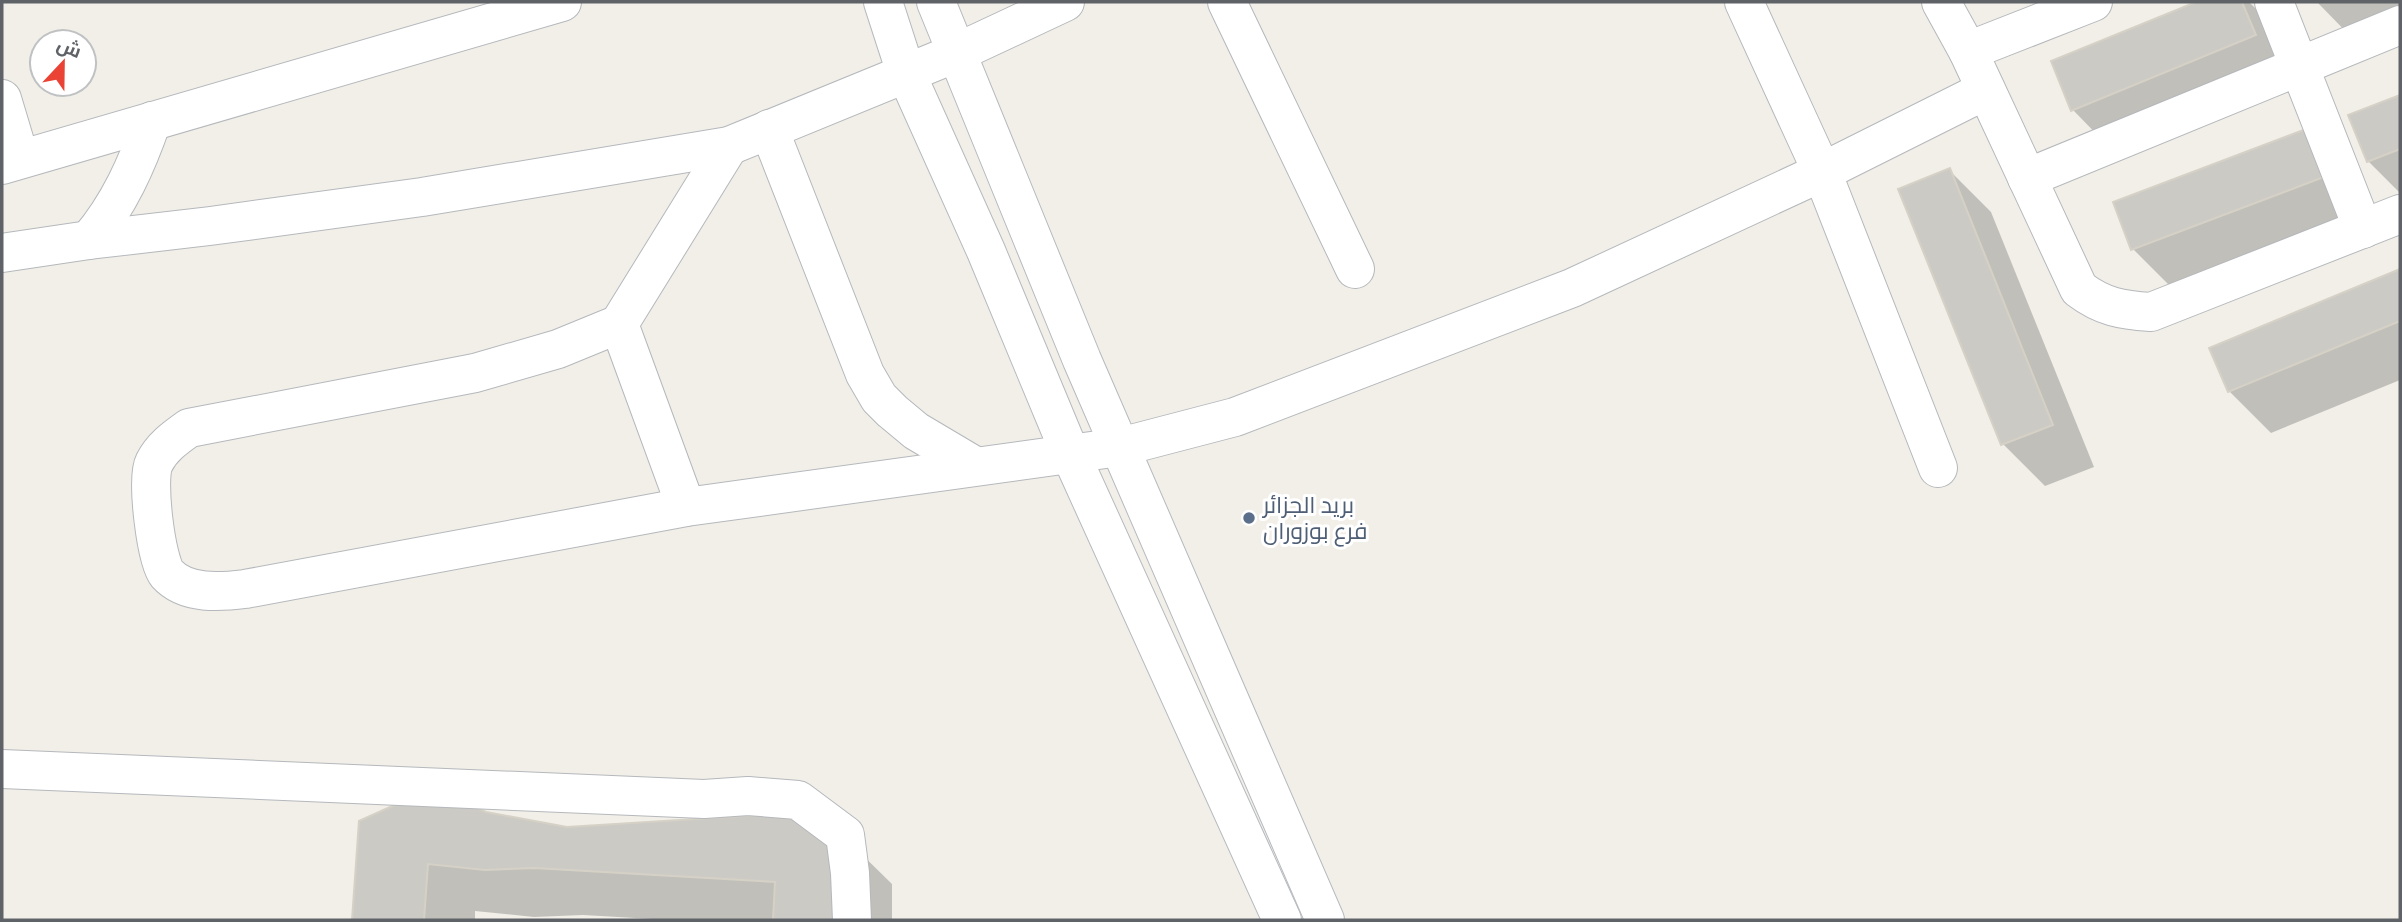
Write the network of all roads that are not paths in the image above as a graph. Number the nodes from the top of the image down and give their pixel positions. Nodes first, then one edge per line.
1 (562, 2) edge
2 (883, 2) edge
3 (936, 2) edge
4 (1065, 2) edge
5 (1227, 2) edge
6 (1744, 2) edge
7 (1941, 2) edge
8 (2093, 2) edge
9 (2274, 2) edge
10 (2400, 25) edge
11 (1968, 51) junction
12 (956, 53) junction
13 (2301, 66) junction
14 (906, 73) junction
15 (1986, 90) junction
16 (2, 99) edge
17 (152, 121) junction
18 (769, 129) junction
19 (729, 146) junction
20 (11, 162) edge
21 (1822, 172) junction
22 (2027, 178) junction
23 (2400, 214) edge
24 (2362, 229) junction
25 (89, 240) junction
26 (2, 253) edge
27 (1355, 269) dead end
28 (619, 324) junction
29 (1082, 360) junction
30 (1040, 380) junction
31 (1120, 447) junction
32 (1070, 453) junction
33 (975, 466) junction
34 (1938, 468) dead end
35 (686, 507) junction
36 (2, 769) edge
37 (852, 920) edge
38 (1282, 920) edge
39 (1325, 920) edge

1 - 17 street
2 - 14 street
3 - 12 street
4 - 12 street
5 - 27 street
6 - 21 street
7 - 11 street
8 - 11 street
9 - 13 street
10 - 13 street
11 - 15 street
12 - 14 street
12 - 29 street
13 - 22 street
13 - 24 street
14 - 18 street
14 - 30 street
15 - 21 street
15 - 22 street
16 - 20 street
17 - 20 street
17 - 25 street
18 - 19 street
18 - 33 street
19 - 25 street
19 - 28 street
21 - 31 street
21 - 34 street
22 - 24 street
23 - 24 street
25 - 26 street
28 - 35 street
28 - 35 street
29 - 30 street
29 - 31 street
30 - 32 street
31 - 32 street
31 - 39 street
32 - 33 street
32 - 38 street
33 - 35 street
36 - 37 street

